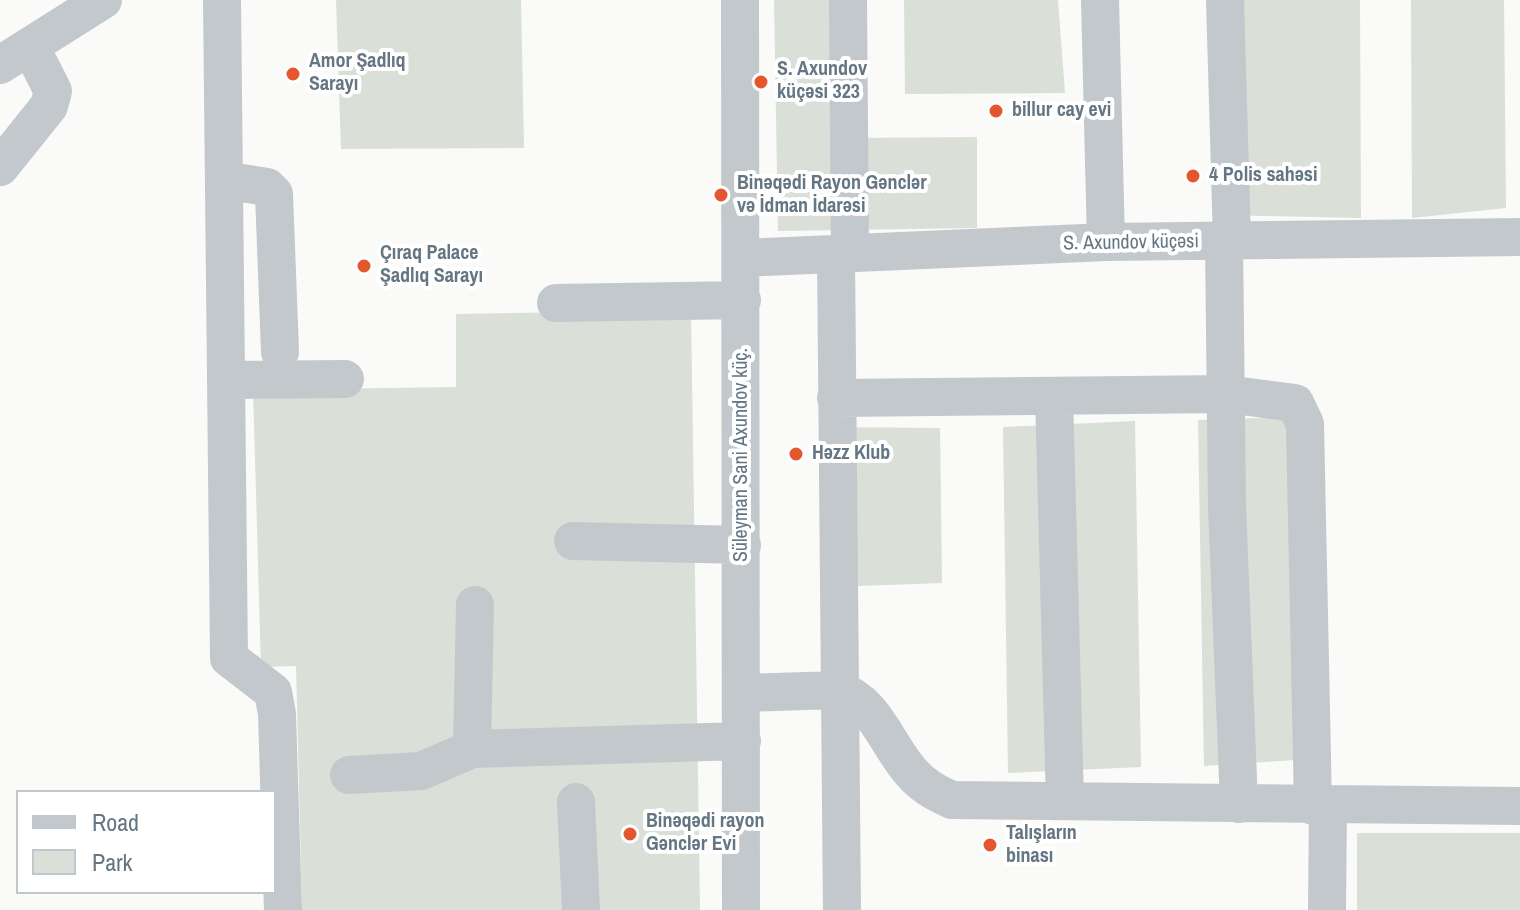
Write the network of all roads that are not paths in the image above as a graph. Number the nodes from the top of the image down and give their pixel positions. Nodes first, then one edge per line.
1 (62, 0) edge
2 (103, 0) edge
3 (222, 0) edge
4 (740, 0) edge
5 (848, 0) edge
6 (1100, 0) edge
7 (1225, 0) edge
8 (10, 50) edge
9 (0, 167) edge
10 (224, 180) junction
11 (1520, 237) edge
12 (1228, 241) junction
13 (1106, 242) junction
14 (843, 255) junction
15 (742, 258) junction
16 (742, 300) junction
17 (556, 303) dead end
18 (280, 352) dead end
19 (345, 379) dead end
20 (226, 380) junction
21 (1226, 394) junction
22 (1054, 396) junction
23 (836, 398) junction
24 (573, 541) dead end
25 (742, 545) junction
26 (475, 605) dead end
27 (838, 690) junction
28 (742, 693) junction
29 (742, 741) junction
30 (472, 749) junction
31 (349, 775) dead end
32 (1065, 801) junction
33 (576, 802) dead end
34 (1239, 804) junction
35 (1320, 806) junction
36 (1520, 806) edge
37 (283, 910) edge
38 (581, 910) edge
39 (741, 910) edge
40 (842, 910) edge
41 (1327, 910) edge

1 - 8 street
2 - 8 street
3 - 10 street
4 - 15 street, Süleyman Sani Axundov küç.
5 - 14 street
6 - 13 street
7 - 12 street
8 - 9 street
10 - 18 street
10 - 20 street
11 - 12 street, S. Axundov küçəsi
12 - 13 street, S. Axundov küçəsi
12 - 21 street
13 - 14 street, S. Axundov küçəsi
14 - 15 street, S. Axundov küçəsi
14 - 23 street
15 - 16 street, Süleyman Sani Axundov küç.
16 - 17 street
16 - 25 street, Süleyman Sani Axundov küç.
19 - 20 street
20 - 37 street
21 - 22 street
21 - 34 street
21 - 35 street
22 - 23 street
22 - 32 street
23 - 27 street
24 - 25 street
25 - 28 street, Süleyman Sani Axundov küç.
26 - 30 street
27 - 28 street
27 - 32 street
27 - 40 street
28 - 29 street, Süleyman Sani Axundov küç.
29 - 30 street
29 - 39 street, Süleyman Sani Axundov küç.
30 - 31 street
32 - 34 street
33 - 38 street
34 - 35 street
35 - 36 street
35 - 41 street

